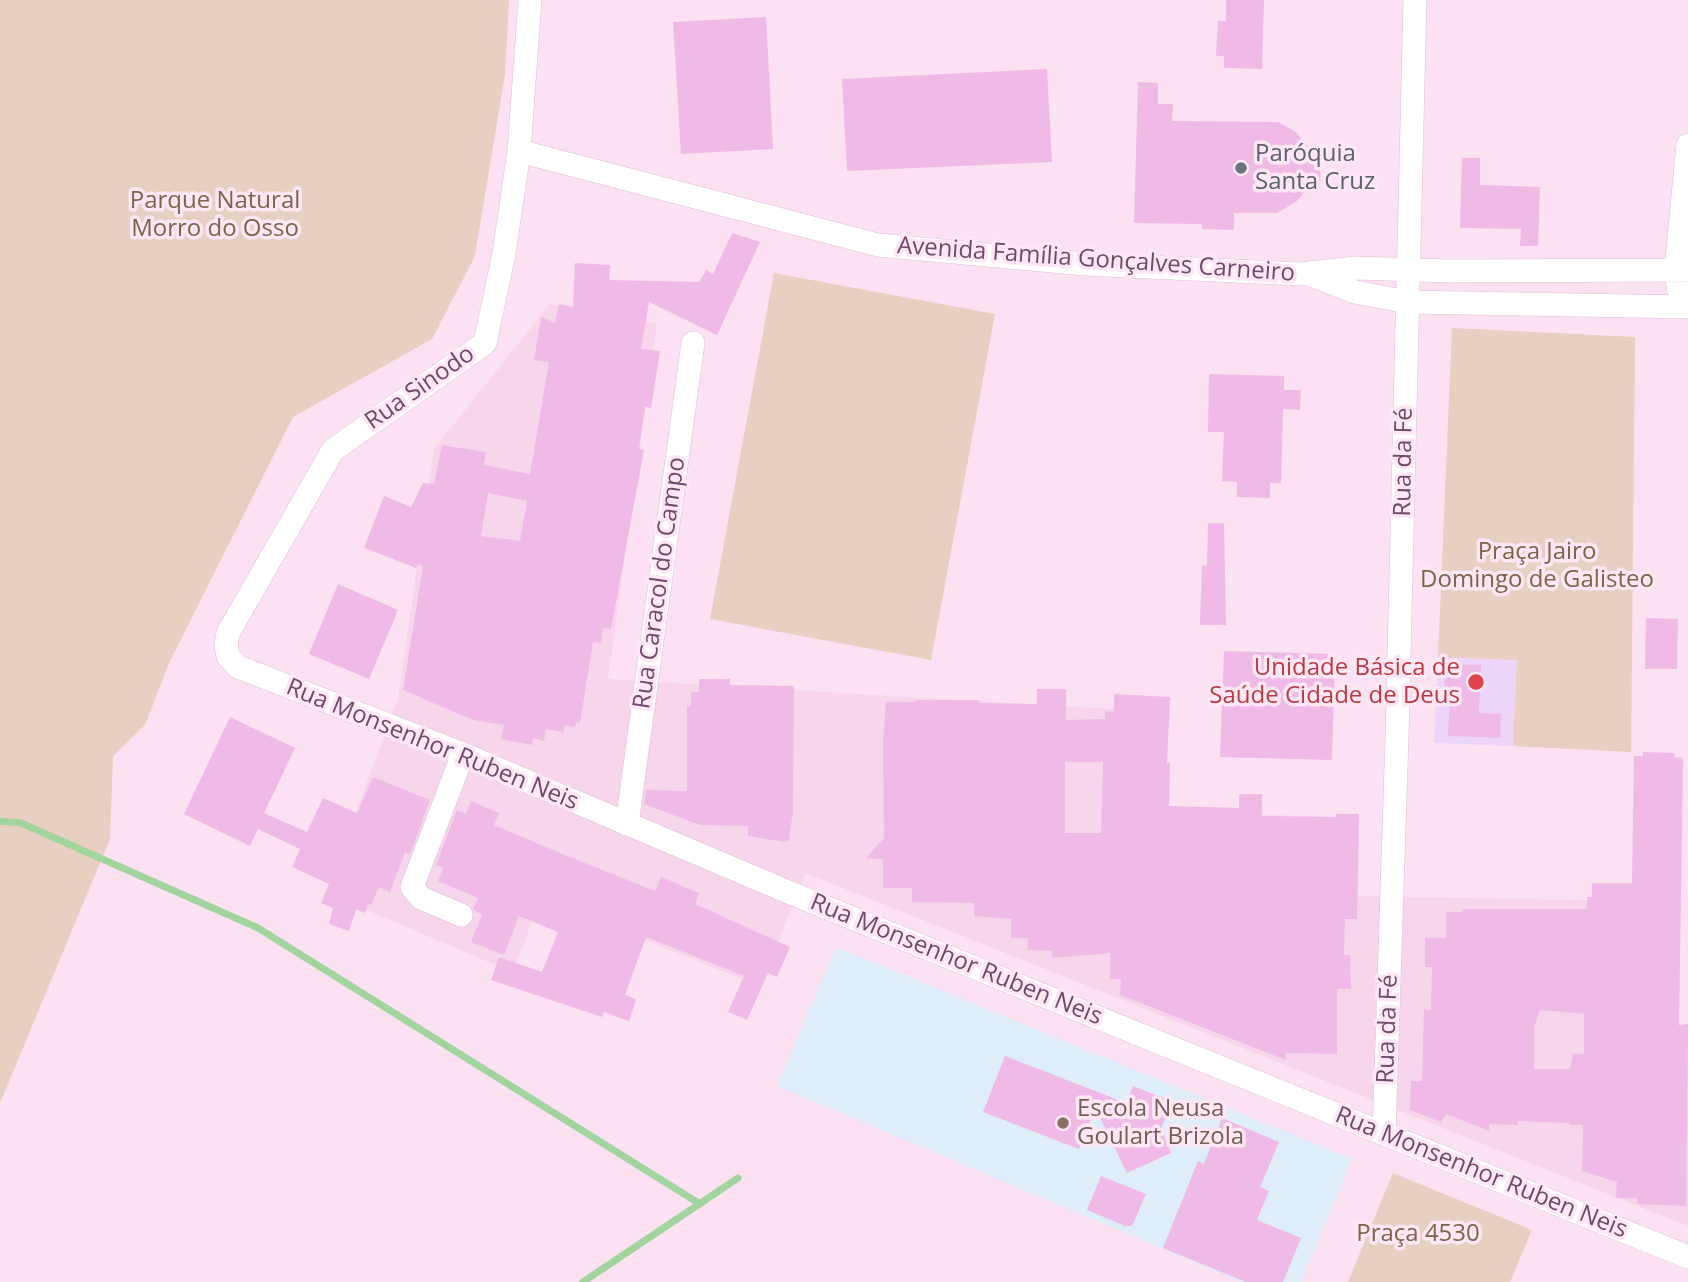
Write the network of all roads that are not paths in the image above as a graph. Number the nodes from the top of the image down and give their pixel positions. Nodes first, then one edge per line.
1 (530, 0) edge
2 (1415, 0) edge
3 (1688, 145) edge
4 (519, 151) junction
5 (1408, 269) junction
6 (1682, 270) edge
7 (1308, 274) junction
8 (1408, 302) junction
9 (1684, 307) edge
10 (694, 343) dead end
11 (228, 656) joint
12 (463, 754) junction
13 (628, 824) junction
14 (461, 915) dead end
15 (1384, 1134) junction
16 (1688, 1257) edge

1 - 4 street, Rua Sinodo
2 - 5 street, Rua da Fé
3 - 6 street
4 - 7 street, Avenida Família Gonçalves Carneiro
4 - 11 street, Rua Sinodo
5 - 6 street, Avenida Família Gonçalves Carneiro
5 - 7 street, Avenida Família Gonçalves Carneiro
5 - 8 street, Rua da Fé
6 - 9 street
7 - 8 street, Avenida Família Gonçalves Carneiro
8 - 9 street, Avenida Família Gonçalves Carneiro
8 - 15 street, Rua da Fé
10 - 13 street, Rua Caracol do Campo
11 - 12 street, Rua Monsenhor Ruben Neis
12 - 13 street, Rua Monsenhor Ruben Neis
12 - 14 street
13 - 15 street, Rua Monsenhor Ruben Neis
15 - 16 street, Rua Monsenhor Ruben Neis

